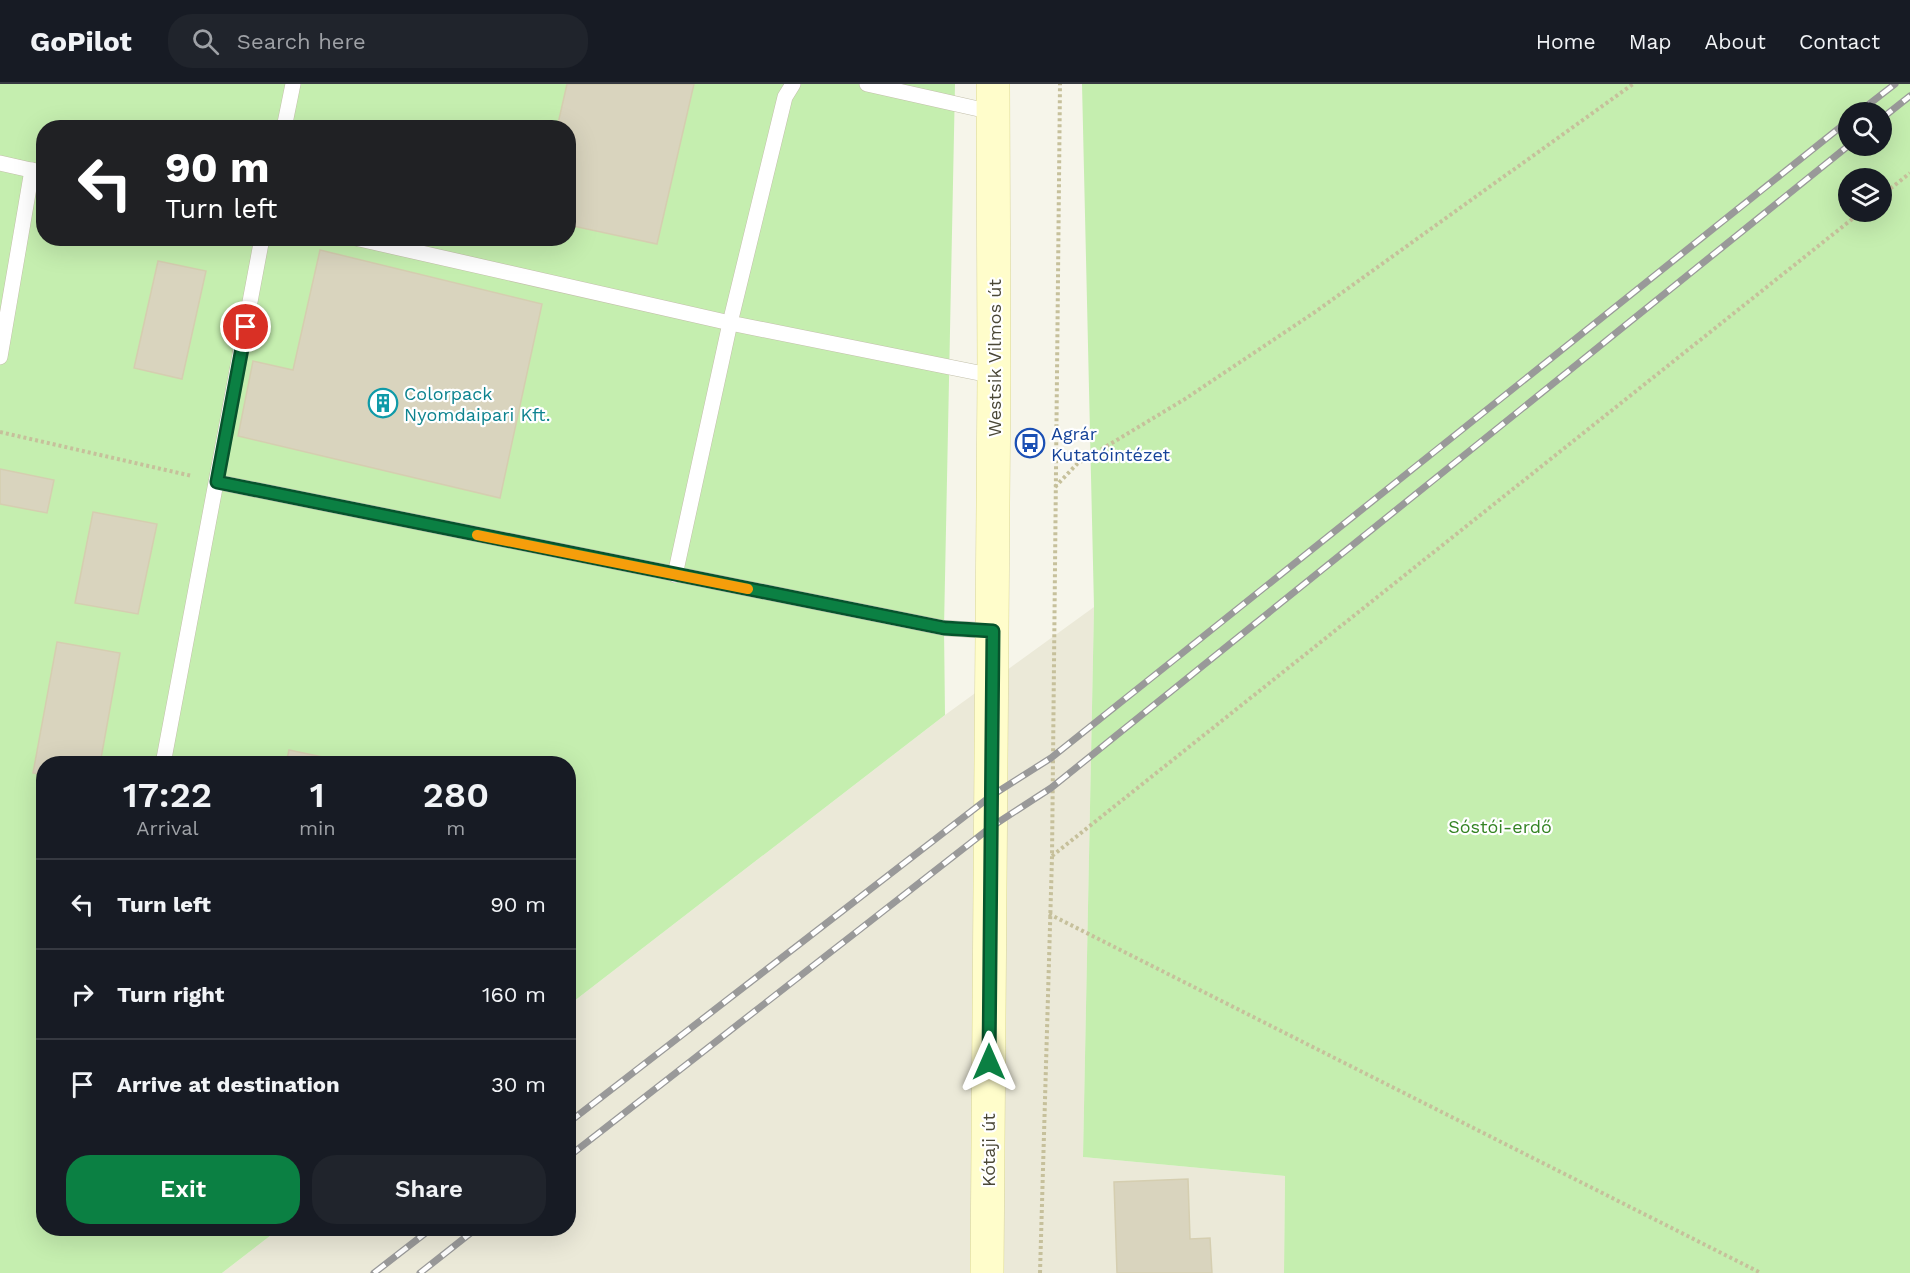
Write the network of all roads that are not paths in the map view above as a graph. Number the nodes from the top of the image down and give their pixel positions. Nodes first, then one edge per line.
1 (293, 84) edge
2 (793, 84) edge
3 (867, 84) edge
4 (993, 98) edge
5 (286, 120) edge
6 (0, 164) edge
7 (36, 171) edge
8 (36, 181) edge
9 (261, 246) edge
10 (390, 246) edge
11 (730, 323) junction
12 (0, 357) edge
13 (994, 376) junction
14 (217, 482) junction
15 (675, 575) junction
16 (993, 631) junction
17 (165, 756) edge
18 (987, 1273) edge

1 - 5 lane
2 - 11 lane
3 - 4 lane
4 - 13 main road, Westsik Vilmos út
6 - 7 lane
8 - 12 lane
9 - 14 lane
10 - 11 lane
11 - 13 lane
11 - 15 lane
13 - 16 main road, Westsik Vilmos út
14 - 15 lane
14 - 17 lane
15 - 16 lane
16 - 18 main road, Kótaji út

